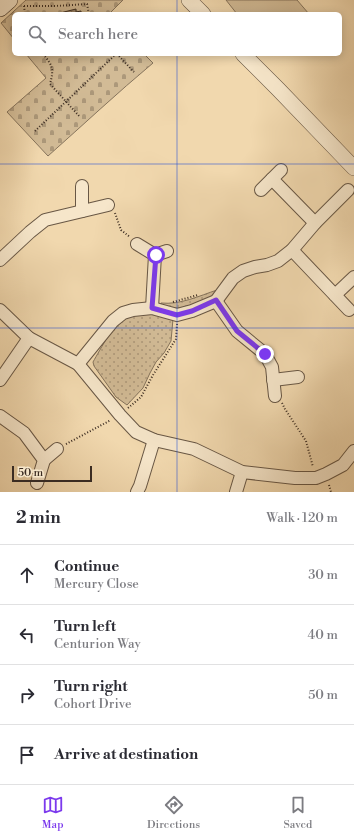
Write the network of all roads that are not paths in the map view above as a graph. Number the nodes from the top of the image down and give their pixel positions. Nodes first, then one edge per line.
1 (189, 0) edge
2 (19, 3) edge
3 (0, 8) edge
4 (201, 12) edge
5 (245, 56) edge
6 (354, 168) edge
7 (281, 170) dead end
8 (272, 180) junction
9 (82, 186) dead end
10 (261, 190) dead end
11 (348, 190) dead end
12 (108, 205) road end
13 (82, 211) junction
14 (315, 223) junction
15 (137, 244) road end
16 (292, 250) junction
17 (168, 251) dead end
18 (156, 255) junction
19 (0, 260) edge
20 (354, 276) edge
21 (335, 295) junction
22 (216, 300) junction
23 (153, 303) junction
24 (0, 310) edge
25 (349, 310) dead end
26 (29, 338) junction
27 (78, 364) junction
28 (298, 377) dead end
29 (0, 380) edge
30 (273, 380) junction
31 (275, 396) road end
32 (0, 416) edge
33 (154, 440) junction
34 (57, 449) road end
35 (354, 451) edge
36 (44, 460) junction
37 (242, 472) junction
38 (37, 483) dead end
39 (137, 492) edge
40 (236, 492) edge

1 - 4 street
2 - 3 main road
5 - 6 street
7 - 8 street
8 - 10 street
8 - 14 street
9 - 13 street
11 - 14 street
12 - 13 street
13 - 19 street
14 - 16 street
15 - 18 street
16 - 21 street
16 - 22 street
17 - 18 street
18 - 23 street
20 - 21 street
21 - 25 street
22 - 23 street
22 - 30 street
23 - 27 street
24 - 26 street
26 - 27 street
26 - 29 street
27 - 33 street
28 - 30 street
30 - 31 street
32 - 36 street
33 - 37 street
33 - 39 street
34 - 36 street
35 - 37 street
36 - 38 street
37 - 40 street

